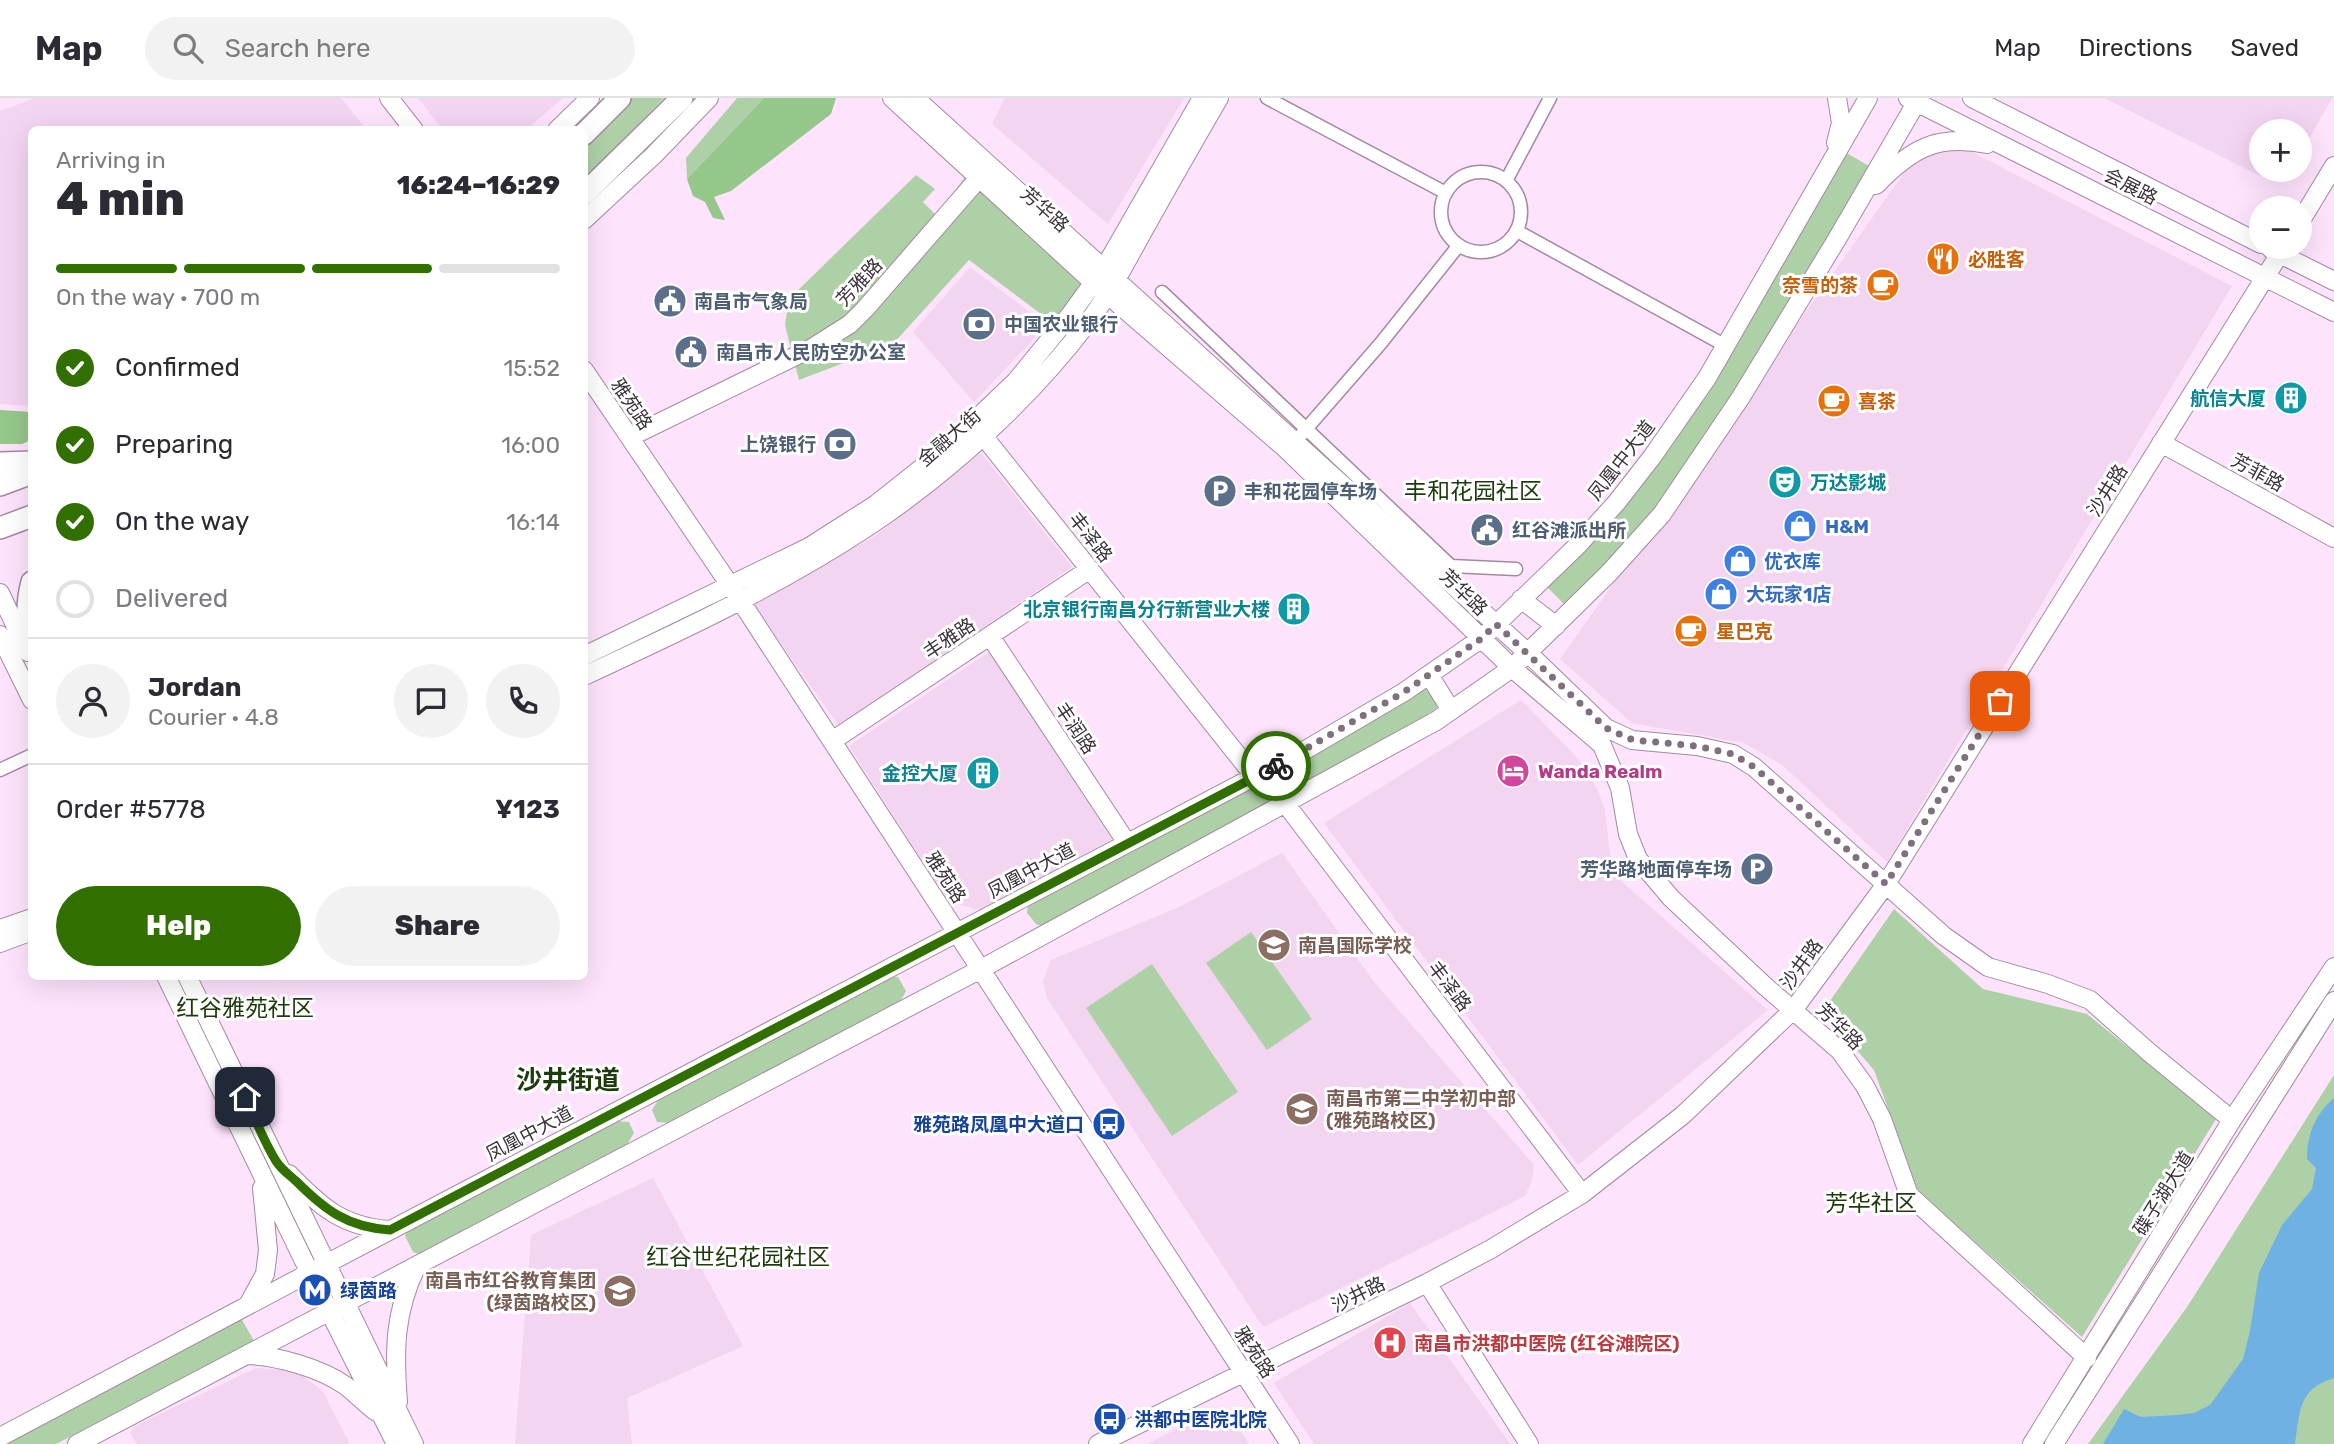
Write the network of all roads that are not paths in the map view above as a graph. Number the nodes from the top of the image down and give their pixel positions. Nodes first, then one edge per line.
1 (389, 98) edge
2 (590, 98) edge
3 (621, 98) edge
4 (682, 98) edge
5 (709, 98) edge
6 (892, 98) edge
7 (915, 98) edge
8 (1202, 98) edge
9 (1219, 98) edge
10 (1267, 98) edge
11 (1550, 98) edge
12 (1837, 98) edge
13 (1868, 98) edge
14 (1972, 98) edge
15 (1991, 98) edge
16 (1914, 99) edge
17 (2006, 116) junction
18 (411, 126) edge
19 (561, 126) edge
20 (588, 130) edge
21 (2016, 152) junction
22 (2334, 166) edge
23 (979, 178) junction
24 (1507, 181) junction
25 (588, 190) edge
26 (1446, 193) junction
27 (2312, 202) edge
28 (1857, 206) junction
29 (1804, 209) junction
30 (588, 216) edge
31 (1517, 231) junction
32 (2249, 238) edge
33 (1459, 245) junction
34 (2272, 259) edge
35 (2294, 259) edge
36 (2264, 278) junction
37 (1105, 280) junction
38 (2334, 281) edge
39 (1162, 292) dead end
40 (2334, 312) edge
41 (1726, 346) junction
42 (588, 376) edge
43 (978, 429) junction
44 (1300, 435) junction
45 (629, 437) junction
46 (2161, 443) junction
47 (28, 451) edge
48 (0, 455) edge
49 (28, 462) edge
50 (0, 463) edge
51 (28, 474) edge
52 (0, 485) edge
53 (28, 518) edge
54 (0, 528) edge
55 (2334, 538) edge
56 (1090, 569) junction
57 (1516, 569) dead end
58 (0, 593) edge
59 (735, 593) junction
60 (1521, 600) junction
61 (1496, 624) junction
62 (1556, 626) junction
63 (0, 635) edge
64 (990, 636) junction
65 (1482, 638) junction
66 (28, 650) edge
67 (1528, 653) junction
68 (588, 654) edge
69 (1512, 668) junction
70 (588, 674) edge
71 (1429, 675) junction
72 (28, 692) edge
73 (1451, 710) junction
74 (832, 741) junction
75 (28, 757) edge
76 (0, 770) edge
77 (1255, 777) junction
78 (1285, 803) junction
79 (1127, 843) junction
80 (1886, 884) junction
81 (28, 919) edge
82 (0, 929) edge
83 (28, 932) edge
84 (957, 932) junction
85 (0, 943) edge
86 (2334, 968) edge
87 (981, 969) junction
88 (168, 980) edge
89 (189, 980) edge
90 (2334, 1001) edge
91 (1794, 1009) junction
92 (2232, 1120) junction
93 (277, 1162) junction
94 (260, 1170) junction
95 (1582, 1195) junction
96 (390, 1230) junction
97 (326, 1264) junction
98 (417, 1265) junction
99 (309, 1272) junction
100 (1427, 1283) junction
101 (345, 1303) junction
102 (247, 1306) junction
103 (329, 1312) junction
104 (247, 1355) junction
105 (2087, 1357) junction
106 (1244, 1374) junction
107 (390, 1415) junction
108 (0, 1437) edge
109 (77, 1444) edge
110 (396, 1444) edge
111 (414, 1444) edge
112 (1098, 1444) edge
113 (1290, 1444) edge
114 (1529, 1444) edge
115 (2032, 1444) edge
116 (2054, 1444) edge

1 - 18 street
2 - 19 street
3 - 20 main road
4 - 25 main road
5 - 30 street
6 - 23 street, 芳华路
7 - 37 street, 芳华路
8 - 37 street, 金融大街
9 - 37 street, 金融大街
10 - 26 street
11 - 24 street
12 - 29 street
13 - 29 street, 凤凰中大道
14 - 17 street, 会展路
15 - 17 street
16 - 21 street, 会展路
16 - 28 street
17 - 32 street, 会展路
21 - 28 street
21 - 36 street, 会展路
22 - 27 street
23 - 37 street, 芳华路
23 - 45 street, 芳雅路
24 - 26 street
24 - 31 street
26 - 33 street
28 - 62 street
29 - 41 street, 凤凰中大道
31 - 33 street
31 - 41 street
33 - 44 street
34 - 36 street, 沙井路
35 - 38 street
36 - 40 street, 会展路
36 - 46 street, 沙井路
37 - 43 street, 金融大街
37 - 44 street, 芳华路
37 - 65 street, 芳华路
39 - 44 street
41 - 60 street, 凤凰中大道
42 - 45 street, 雅苑路
43 - 56 street, 丰泽路
43 - 59 street, 金融大街
44 - 57 street
44 - 61 street, 芳华路
45 - 59 street, 雅苑路
46 - 55 street, 芳菲路
46 - 80 street, 沙井路
47 - 48 street
49 - 50 main road
51 - 52 main road
53 - 54 main road
56 - 64 street, 丰雅路
56 - 77 street, 丰泽路
58 - 66 street
59 - 68 street, 金融大街
59 - 70 street, 金融大街
59 - 74 street, 雅苑路
60 - 61 street, 凤凰中大道
60 - 62 street
61 - 65 street, 凤凰中大道
61 - 67 street, 芳华路
62 - 67 street
63 - 72 street
64 - 74 street, 丰雅路
64 - 79 street, 丰润路
65 - 69 street, 芳华路
65 - 71 street, 凤凰中大道
67 - 69 street
67 - 80 street, 芳华路
69 - 73 street
69 - 91 street, 芳华路
71 - 73 street
71 - 77 street, 凤凰中大道
73 - 78 street
74 - 84 street, 雅苑路
75 - 76 street
77 - 79 street, 凤凰中大道
78 - 87 street
78 - 95 street, 丰泽路
79 - 84 street, 凤凰中大道
80 - 91 street, 沙井路
80 - 92 street, 芳华路
81 - 82 street
83 - 85 street
84 - 87 street, 雅苑路
84 - 96 street, 凤凰中大道
86 - 92 street, 碟子湖大道
87 - 98 street
87 - 106 street, 雅苑路
88 - 94 street
89 - 93 street
90 - 116 street
91 - 95 street, 沙井路
91 - 105 street, 芳华路
92 - 105 street, 碟子湖大道
93 - 96 street
93 - 97 street
94 - 99 street
94 - 102 street
95 - 100 street, 沙井路
96 - 97 street, 凤凰中大道
97 - 99 street, 凤凰中大道
97 - 101 street
98 - 101 street
98 - 107 street
99 - 102 street, 凤凰中大道
99 - 103 street
100 - 106 street, 沙井路
100 - 114 street
101 - 103 street
101 - 107 street
102 - 108 street, 凤凰中大道
103 - 104 street
103 - 107 street
104 - 107 street
104 - 109 street
105 - 115 street, 碟子湖大道
106 - 112 street, 沙井路
106 - 113 street, 雅苑路
107 - 110 street
107 - 111 street

